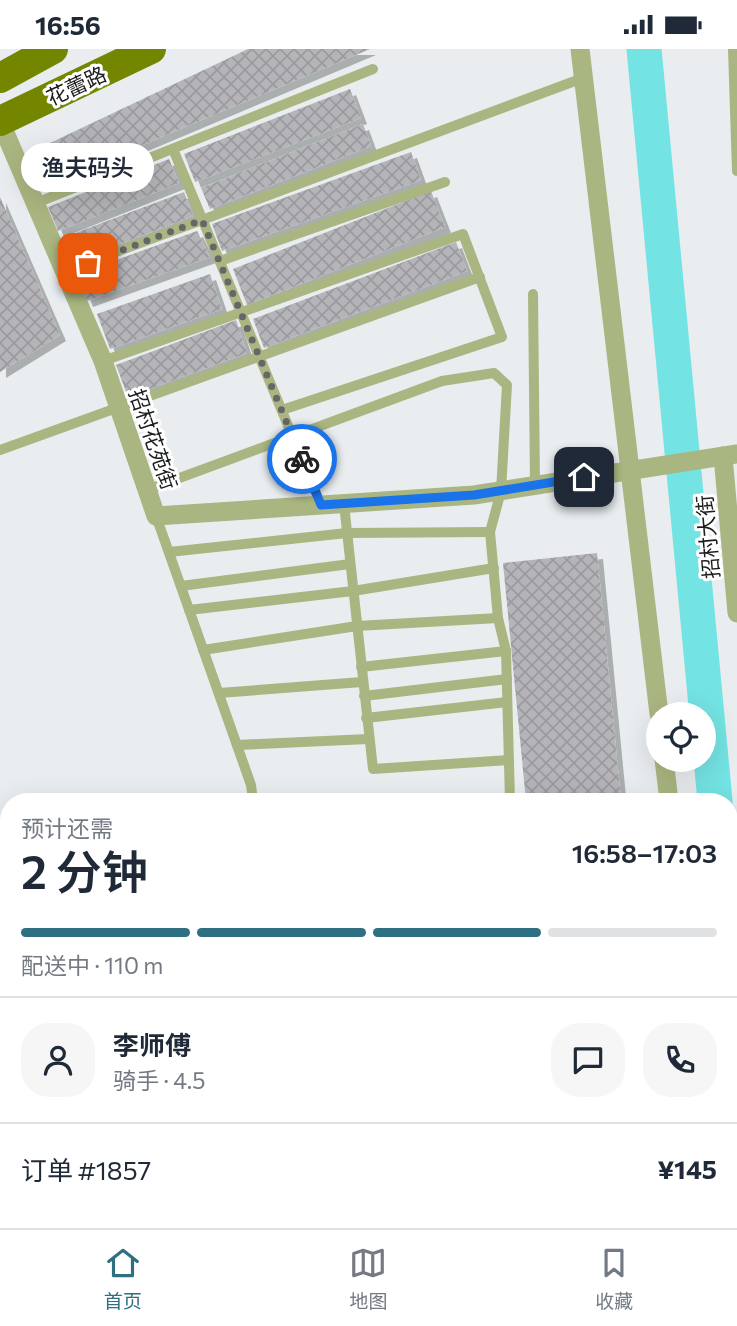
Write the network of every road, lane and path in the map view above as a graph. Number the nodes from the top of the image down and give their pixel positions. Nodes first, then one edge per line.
1 (53, 49) edge
2 (152, 49) edge
3 (580, 49) edge
4 (733, 49) edge
5 (373, 69) dead end
6 (7, 71) edge
7 (583, 78) junction
8 (0, 121) edge
9 (173, 149) junction
10 (737, 171) edge
11 (445, 182) dead end
12 (36, 203) junction
13 (202, 220) junction
14 (220, 261) junction
15 (65, 271) junction
16 (480, 277) junction
17 (534, 294) dead end
18 (241, 312) junction
19 (259, 356) junction
20 (103, 361) junction
21 (118, 406) junction
22 (282, 410) junction
23 (292, 435) junction
24 (0, 450) edge
25 (725, 456) edge
26 (642, 468) junction
27 (535, 485) junction
28 (147, 490) junction
29 (501, 491) junction
30 (344, 504) junction
31 (321, 505) junction
32 (156, 516) junction
33 (490, 532) junction
34 (347, 533) junction
35 (169, 552) junction
36 (350, 564) junction
37 (494, 568) junction
38 (181, 586) junction
39 (353, 591) junction
40 (189, 610) junction
41 (737, 613) edge
42 (498, 618) junction
43 (356, 626) junction
44 (203, 650) junction
45 (506, 651) junction
46 (360, 667) junction
47 (507, 679) junction
48 (362, 683) junction
49 (219, 693) junction
50 (364, 696) junction
51 (507, 702) junction
52 (658, 702) edge
53 (366, 718) junction
54 (368, 739) junction
55 (237, 745) junction
56 (509, 760) junction
57 (666, 772) edge
58 (252, 793) edge
59 (510, 793) edge
60 (668, 793) edge

1 - 6 main road, 花蕾路
2 - 8 main road, 花蕾路
3 - 7 street
4 - 10 lane
5 - 9 lane
7 - 13 lane
7 - 26 street
8 - 12 street, 招村花苑街
9 - 12 lane
9 - 13 lane
11 - 14 lane
12 - 15 street, 招村花苑街
13 - 14 lane
13 - 15 lane
14 - 18 lane
15 - 20 street, 招村花苑街
16 - 18 lane
16 - 19 lane
16 - 22 lane
17 - 27 lane
18 - 19 lane
18 - 20 lane
19 - 21 lane
19 - 22 lane
20 - 21 street, 招村花苑街
21 - 24 lane
21 - 28 street, 招村花苑街
22 - 23 lane
23 - 28 lane
23 - 29 lane
23 - 31 lane
25 - 26 street, 招村花苑街
25 - 41 street, 招村大街
26 - 27 street, 招村花苑街
26 - 52 street
27 - 29 street, 招村花苑街
28 - 32 street, 招村花苑街
29 - 30 street, 招村花苑街
29 - 33 lane
30 - 31 street, 招村花苑街
30 - 34 lane
31 - 32 street, 招村花苑街
32 - 35 lane
33 - 34 lane
33 - 37 lane
34 - 35 lane
34 - 36 lane
35 - 38 lane
36 - 38 lane
36 - 39 lane
37 - 39 lane
37 - 42 lane
38 - 40 lane
39 - 40 lane
39 - 43 lane
40 - 44 lane
42 - 43 lane
42 - 45 lane
43 - 44 lane
43 - 46 lane
44 - 49 lane
45 - 46 lane
45 - 47 lane
46 - 48 lane
47 - 50 lane
47 - 51 lane
48 - 49 lane
48 - 50 lane
49 - 55 lane
50 - 53 lane
51 - 53 lane
51 - 56 lane
53 - 54 lane
54 - 55 lane
54 - 56 lane
55 - 58 lane
56 - 59 lane
57 - 60 street

